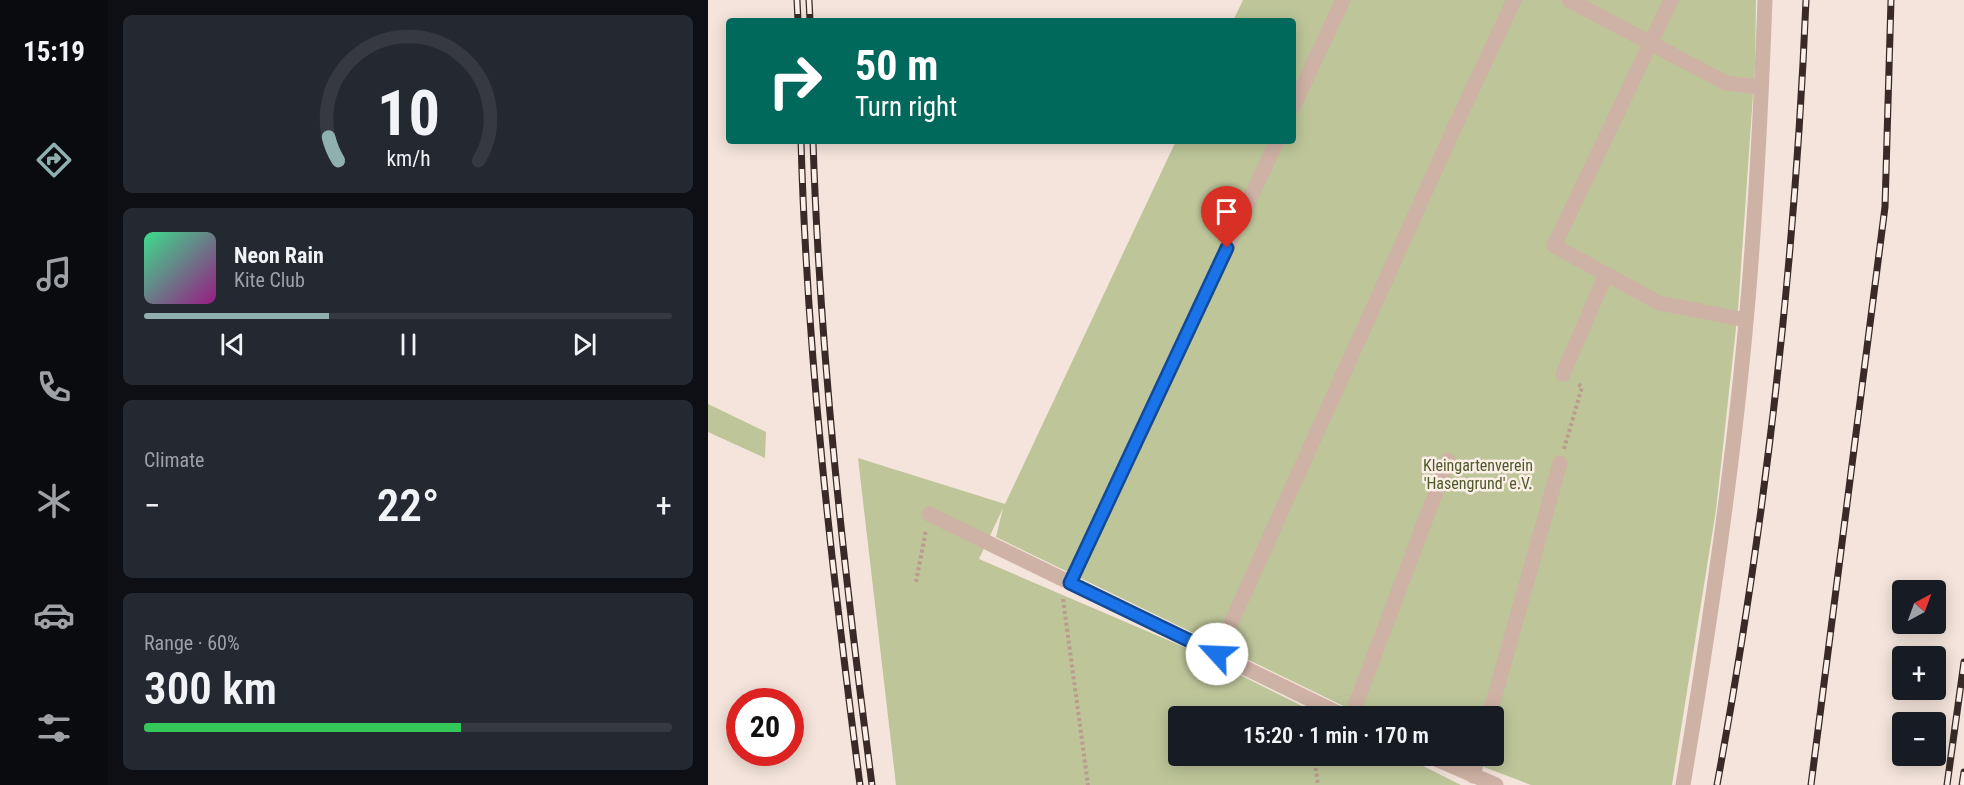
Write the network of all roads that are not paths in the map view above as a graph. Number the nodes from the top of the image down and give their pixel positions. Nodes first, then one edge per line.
1 (1343, 0) edge
2 (1514, 0) edge
3 (1569, 0) edge
4 (1671, 0) edge
5 (1765, 0) edge
6 (1651, 44) junction
7 (1761, 87) junction
8 (1296, 101) edge
9 (1276, 144) edge
10 (1606, 274) junction
11 (1746, 320) junction
12 (1563, 374) road end
13 (1448, 460) dead end
14 (1560, 463) road end
15 (929, 514) road end
16 (1070, 583) junction
17 (1217, 654) junction
18 (1323, 706) edge
19 (1355, 706) edge
20 (1492, 706) edge
21 (1451, 766) edge
22 (1476, 766) edge
23 (1473, 776) junction
24 (1496, 785) edge
25 (1683, 785) edge

1 - 8 lane
2 - 17 lane
3 - 6 lane
4 - 6 lane
5 - 7 lane
6 - 7 lane
6 - 10 lane
7 - 11 lane
9 - 16 lane
10 - 11 lane
10 - 12 lane
11 - 25 lane
13 - 19 lane
14 - 20 lane
15 - 16 lane
16 - 17 lane
17 - 18 lane
21 - 23 lane
22 - 23 lane
23 - 24 lane

